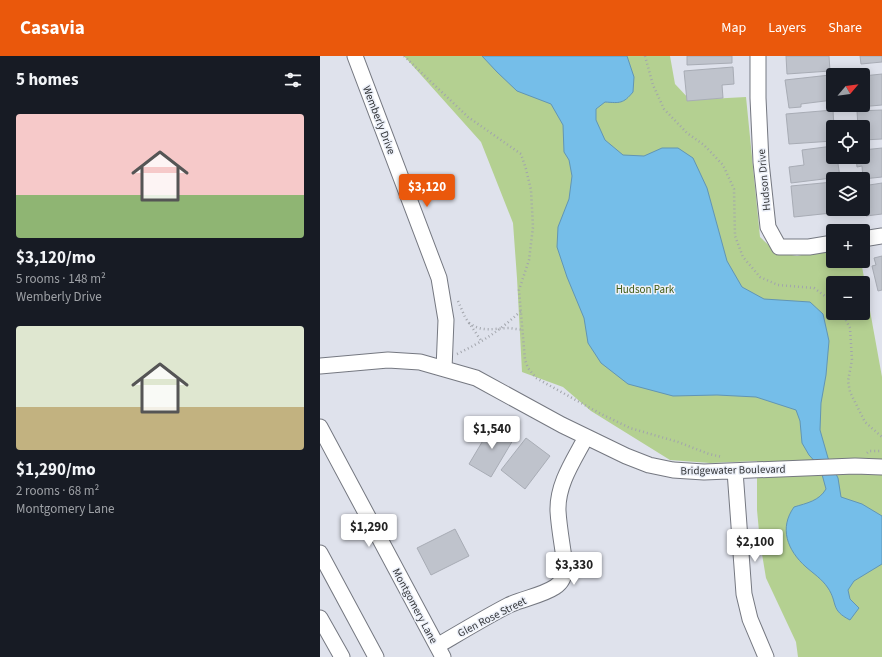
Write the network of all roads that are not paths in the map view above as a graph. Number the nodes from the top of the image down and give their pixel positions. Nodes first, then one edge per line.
1 (355, 56) edge
2 (758, 56) edge
3 (882, 236) edge
4 (870, 238) edge
5 (826, 244) edge
6 (444, 361) junction
7 (320, 366) edge
8 (320, 427) edge
9 (586, 437) junction
10 (882, 467) edge
11 (735, 472) junction
12 (320, 553) edge
13 (320, 618) edge
14 (440, 651) edge
15 (342, 657) edge
16 (376, 657) edge
17 (766, 657) edge

1 - 6 street, Wemberly Drive
2 - 5 street, Hudson Drive
3 - 4 street
6 - 7 street, Bridgewater Boulevard
6 - 9 street, Bridgewater Boulevard
8 - 14 street, Montgomery Lane
9 - 11 street, Bridgewater Boulevard
9 - 14 street, Glen Rose Street
10 - 11 street, Bridgewater Boulevard
11 - 17 street
12 - 16 street
13 - 15 street

